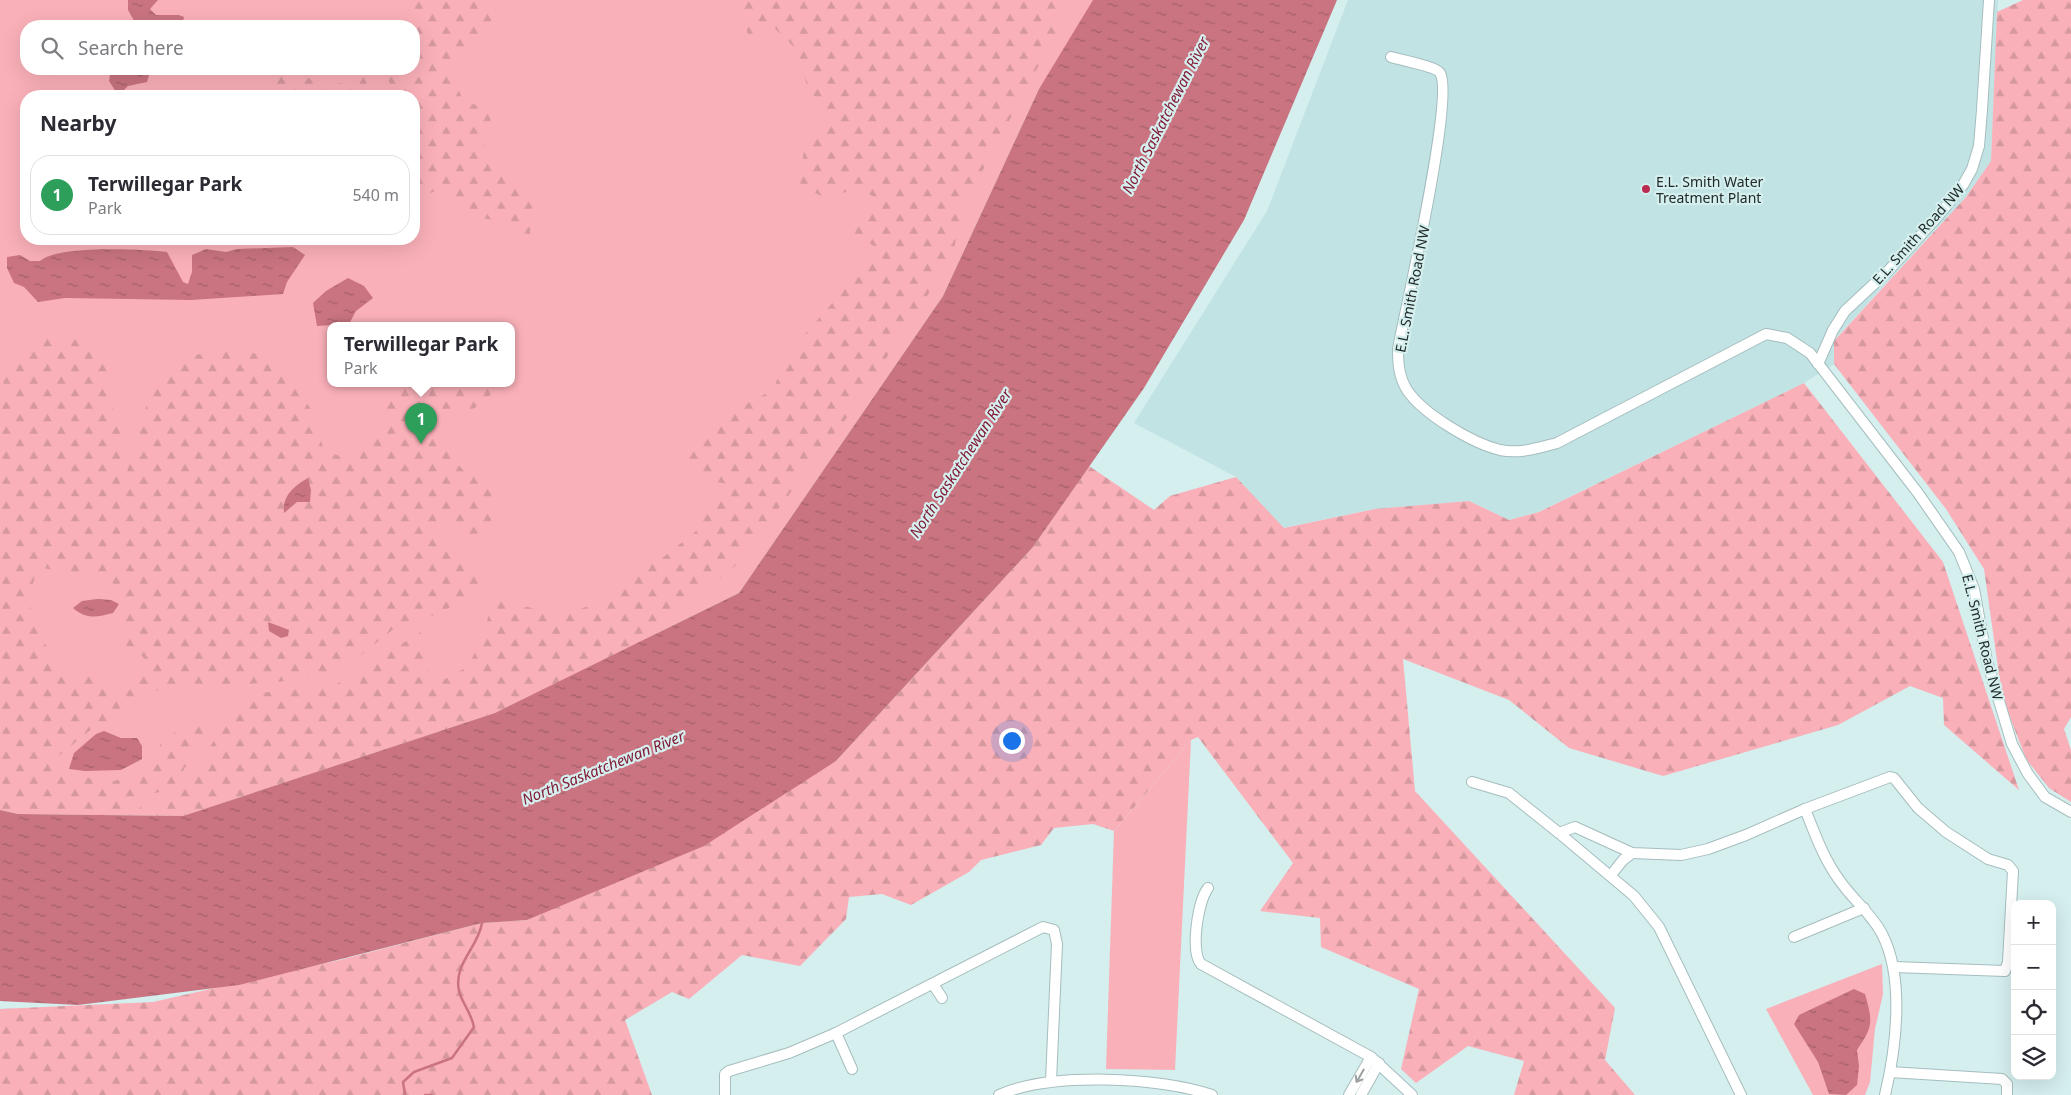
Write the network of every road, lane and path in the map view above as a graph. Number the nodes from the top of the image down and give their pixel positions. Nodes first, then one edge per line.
1 (1989, 0) edge
2 (1391, 57) dead end
3 (1818, 364) junction
4 (1472, 782) dead end
5 (1806, 809) junction
6 (2071, 812) edge
7 (1559, 833) junction
8 (1632, 853) junction
9 (1611, 875) junction
10 (1208, 888) dead end
11 (1864, 908) junction
12 (1794, 937) dead end
13 (1894, 967) junction
14 (933, 984) junction
15 (942, 998) dead end
16 (836, 1033) junction
17 (1375, 1060) junction
18 (852, 1069) dead end
19 (1890, 1072) junction
20 (1051, 1081) junction
21 (725, 1095) edge
22 (999, 1095) edge
23 (1212, 1095) edge
24 (1349, 1095) edge
25 (1361, 1095) edge
26 (1412, 1095) edge
27 (1741, 1095) edge
28 (1885, 1095) edge
29 (2007, 1095) edge

1 - 3 street, E.L. Smith Road NW
2 - 3 street, E.L. Smith Road NW
3 - 6 street, E.L. Smith Road NW
4 - 7 street
5 - 8 street
5 - 11 street
5 - 13 street
7 - 8 street
7 - 9 street
8 - 9 street
9 - 27 street
10 - 17 street
11 - 12 street
11 - 13 street
13 - 19 street
14 - 15 street
14 - 16 street
14 - 20 street
16 - 18 street
16 - 21 street
17 -> 24 street
17 - 25 street
17 - 26 street
19 - 28 street
19 - 29 street
20 - 22 street
20 - 23 street

